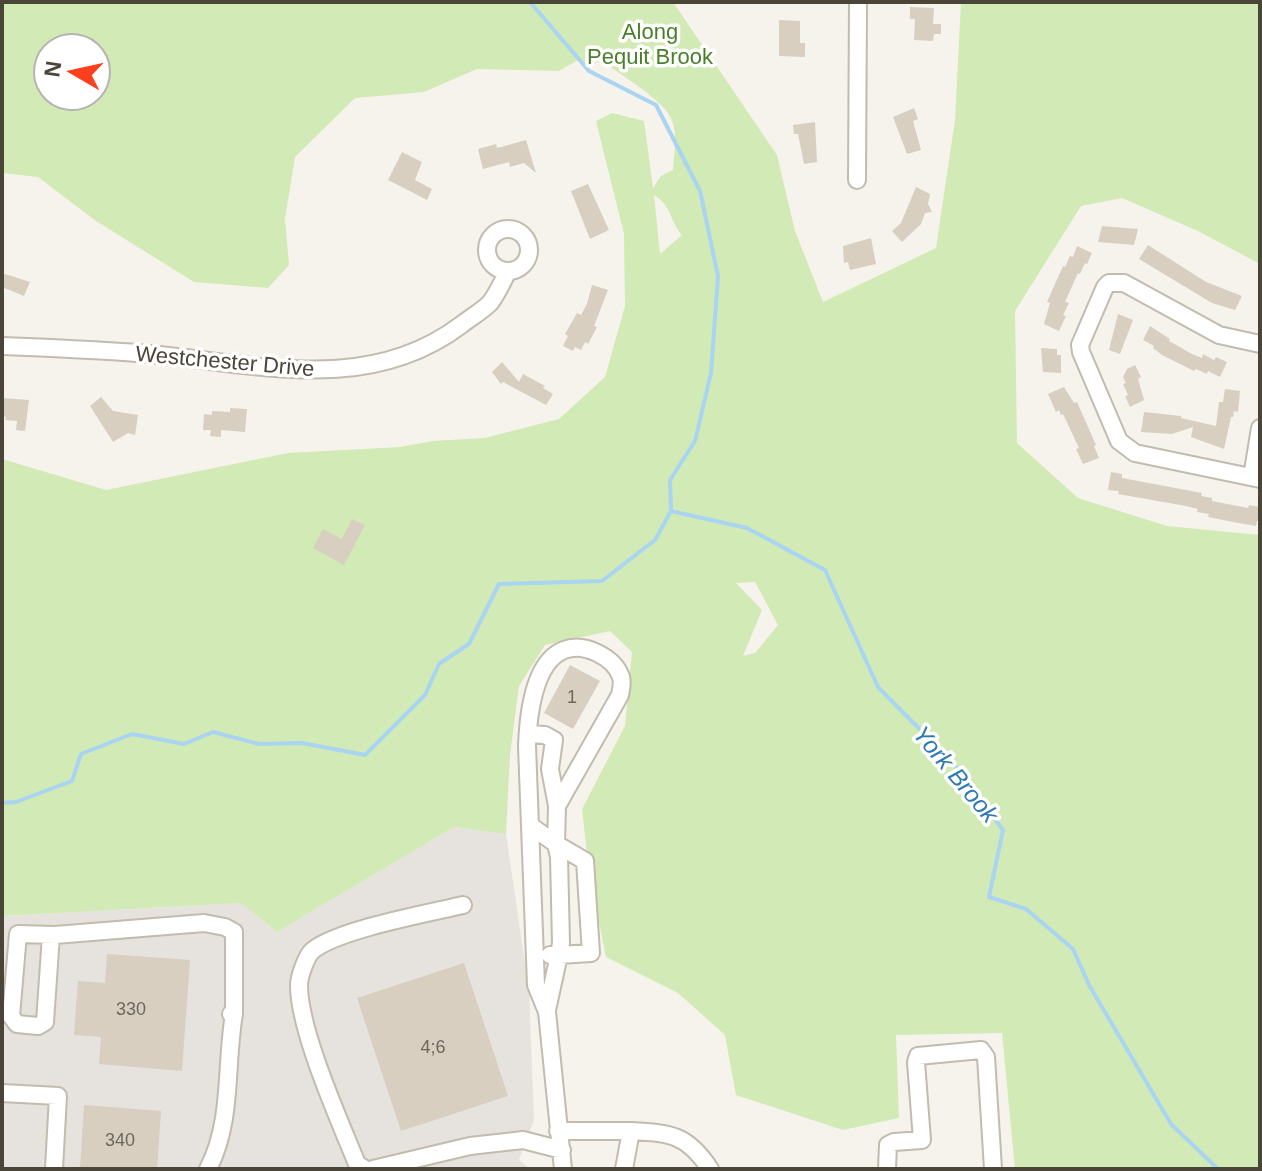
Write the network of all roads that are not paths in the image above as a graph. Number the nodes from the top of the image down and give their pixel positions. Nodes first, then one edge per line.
1 (858, 2) edge
2 (857, 180) dead end
3 (508, 271) dead end
4 (1260, 344) edge
5 (2, 346) edge
6 (1260, 428) edge
7 (1256, 478) edge
8 (528, 734) junction
9 (528, 763) junction
10 (550, 769) junction
11 (557, 806) junction
12 (531, 826) junction
13 (556, 844) junction
14 (463, 905) dead end
15 (51, 935) junction
16 (535, 955) junction
17 (559, 955) junction
18 (547, 1012) junction
19 (2, 1093) edge
20 (558, 1131) junction
21 (631, 1131) junction
22 (562, 1150) junction
23 (54, 1169) edge
24 (208, 1169) edge
25 (365, 1169) edge
26 (373, 1169) edge
27 (563, 1169) edge
28 (624, 1169) edge
29 (710, 1169) edge
30 (887, 1169) edge
31 (993, 1169) edge

1 - 2 street
3 - 5 street, Westchester Drive
4 - 7 street
6 - 7 street
8 - 9 street
8 - 10 street
8 - 11 street
9 - 10 street
9 - 12 street
10 - 11 street
11 - 13 street
12 - 13 street
12 - 16 street
13 - 17 street
13 - 17 street
14 - 25 street
15 - 15 street
15 - 24 street
16 - 17 street
16 - 18 street
17 - 18 street
18 - 20 street
19 - 23 street
20 - 21 street
20 - 22 street
21 - 28 street
21 - 29 street
22 - 26 street
22 - 27 street
30 - 31 street

